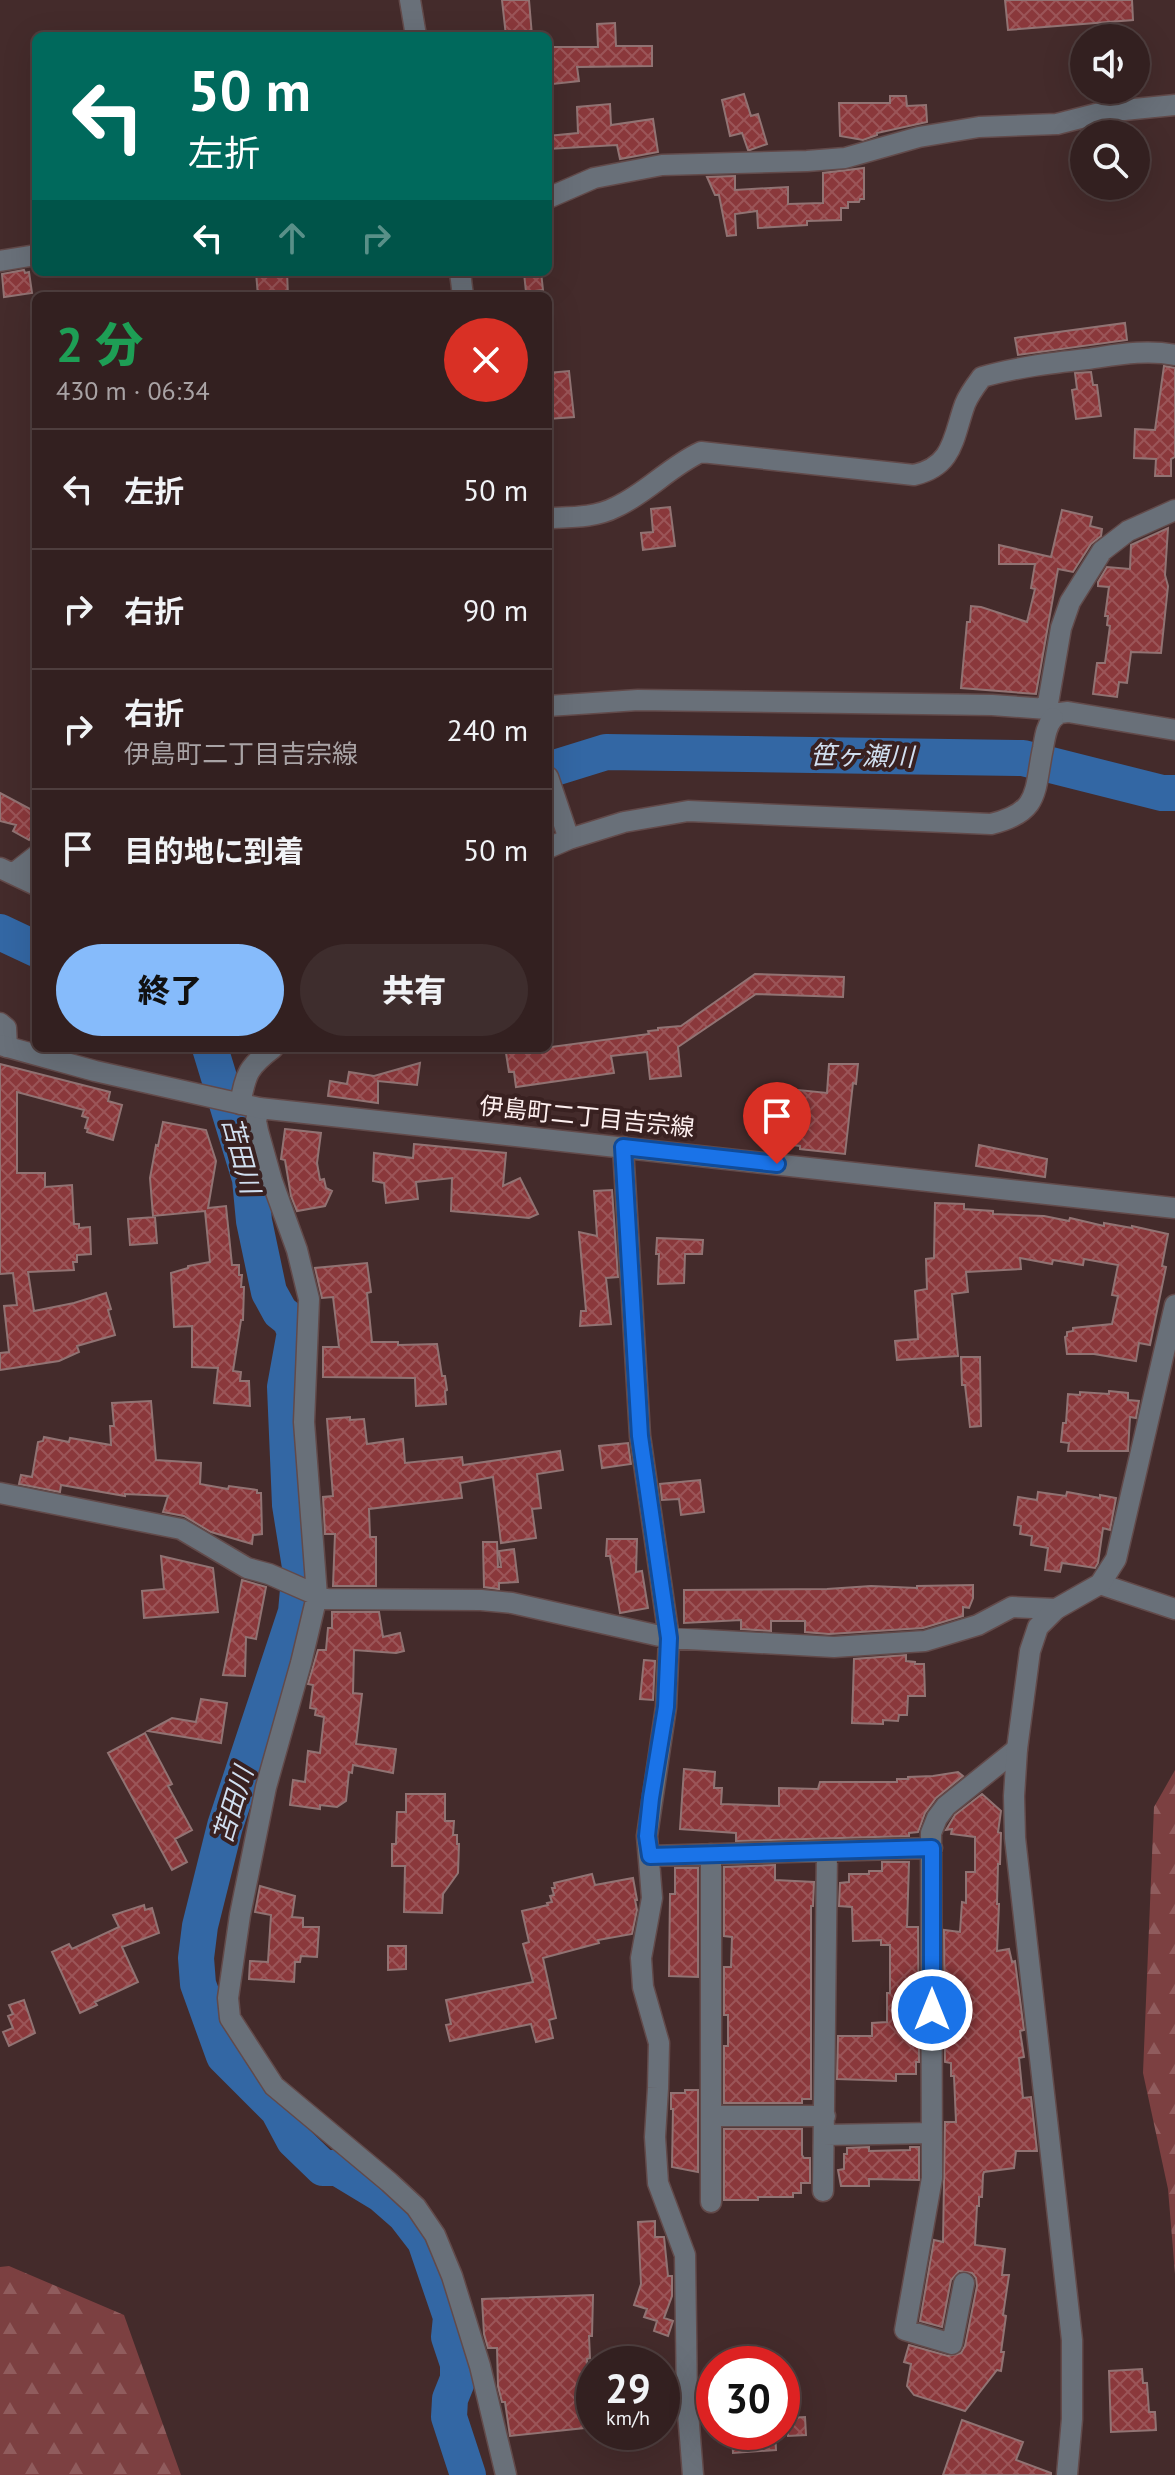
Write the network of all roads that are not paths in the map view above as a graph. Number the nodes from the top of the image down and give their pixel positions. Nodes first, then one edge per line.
1 (410, 0) edge
2 (415, 32) edge
3 (1175, 105) edge
4 (552, 196) edge
5 (32, 256) edge
6 (0, 261) edge
7 (1175, 355) edge
8 (1175, 510) edge
9 (552, 518) edge
10 (552, 706) edge
11 (1050, 717) junction
12 (1175, 730) edge
13 (552, 789) edge
14 (566, 829) junction
15 (552, 844) edge
16 (32, 858) edge
17 (6, 871) edge
18 (32, 883) edge
19 (0, 1023) edge
20 (4, 1046) edge
21 (267, 1052) edge
22 (249, 1106) junction
23 (623, 1147) junction
24 (1175, 1208) edge
25 (1175, 1305) edge
26 (0, 1493) edge
27 (1100, 1584) junction
28 (313, 1594) junction
29 (1056, 1609) junction
30 (1175, 1609) edge
31 (669, 1638) junction
32 (1017, 1749) junction
33 (932, 1848) junction
34 (827, 1851) junction
35 (711, 1854) junction
36 (650, 1856) junction
37 (711, 2116) junction
38 (825, 2125) junction
39 (932, 2133) junction
40 (823, 2191) dead end
41 (711, 2202) dead end
42 (964, 2283) dead end
43 (506, 2475) edge
44 (693, 2475) edge
45 (1067, 2475) edge

1 - 2 street
3 - 4 street
5 - 6 street
7 - 9 street
8 - 11 street
10 - 11 street
11 - 12 street
11 - 14 street
13 - 14 street
14 - 15 street
16 - 17 street
17 - 18 street
19 - 20 street
20 - 22 street, 伊島町二丁目吉宗線
21 - 22 street
22 - 23 street, 伊島町二丁目吉宗線
22 - 28 street
23 - 24 street, 伊島町二丁目吉宗線
23 - 31 street
25 - 27 street
26 - 28 street
27 - 29 street
27 - 30 street
28 - 31 street
28 - 43 street
29 - 31 street
29 - 32 street
31 - 36 street
32 - 33 street
32 - 45 street
33 - 34 street
33 - 39 street
34 - 35 street
34 - 38 street
35 - 36 street
35 - 37 street
36 - 44 street
37 - 38 street
37 - 41 street
38 - 39 street
38 - 40 street
39 - 42 street

